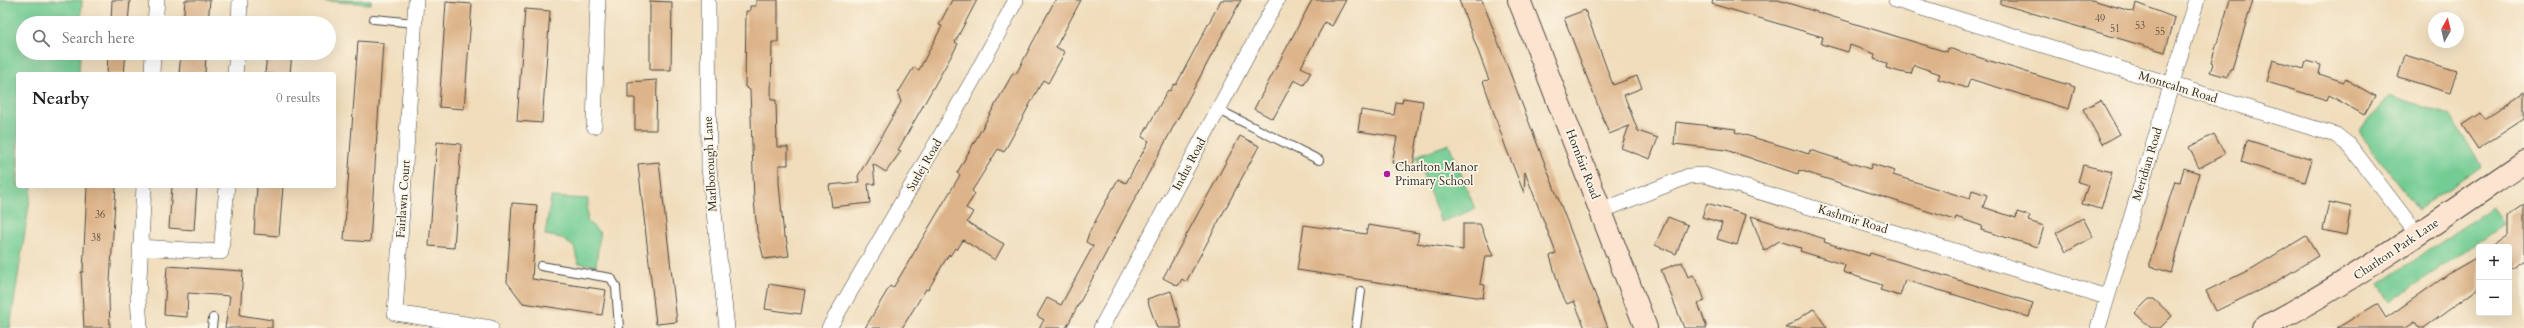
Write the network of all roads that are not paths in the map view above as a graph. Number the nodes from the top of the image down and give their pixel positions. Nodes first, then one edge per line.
1 (157, 0) edge
2 (240, 0) edge
3 (598, 0) edge
4 (708, 0) edge
5 (1016, 0) edge
6 (1277, 0) edge
7 (1520, 0) edge
8 (1896, 0) edge
9 (2197, 0) edge
10 (416, 1) dead end
11 (156, 16) edge
12 (239, 16) edge
13 (374, 19) dead end
14 (415, 23) junction
15 (153, 60) edge
16 (236, 60) edge
17 (152, 72) edge
18 (235, 72) edge
19 (2171, 85) junction
20 (1219, 110) junction
21 (594, 126) dead end
22 (1320, 160) dead end
23 (2524, 162) edge
24 (144, 188) edge
25 (227, 188) edge
26 (1601, 210) junction
27 (2417, 234) junction
28 (140, 247) junction
29 (541, 266) dead end
30 (1361, 291) dead end
31 (2107, 297) junction
32 (214, 318) dead end
33 (482, 327) edge
34 (140, 328) edge
35 (212, 328) edge
36 (619, 328) edge
37 (728, 328) edge
38 (829, 328) edge
39 (1101, 328) edge
40 (1356, 328) edge
41 (1646, 328) edge
42 (2098, 328) edge
43 (2263, 328) edge

1 - 11 street
2 - 12 street
3 - 21 street
4 - 37 street, Marlborough Lane
5 - 38 street, Sutlej Road
6 - 20 street, Indus Road
7 - 26 street, Hornfair Road
8 - 19 street, Montcalm Road
9 - 19 street, Meridian Road
10 - 14 street, Fairlawn Court
13 - 14 lane
14 - 33 street, Fairlawn Court
15 - 17 street
16 - 18 street
19 - 27 street, Montcalm Road
19 - 31 street, Meridian Road
20 - 22 lane
20 - 39 street, Indus Road
23 - 27 street, Charlton Park Lane
24 - 28 street
25 - 28 street
26 - 31 street, Kashmir Road
26 - 41 street, Hornfair Road
27 - 43 street, Charlton Park Lane
28 - 34 street
29 - 36 lane
30 - 40 lane
31 - 42 street, Meridian Road
32 - 35 lane

